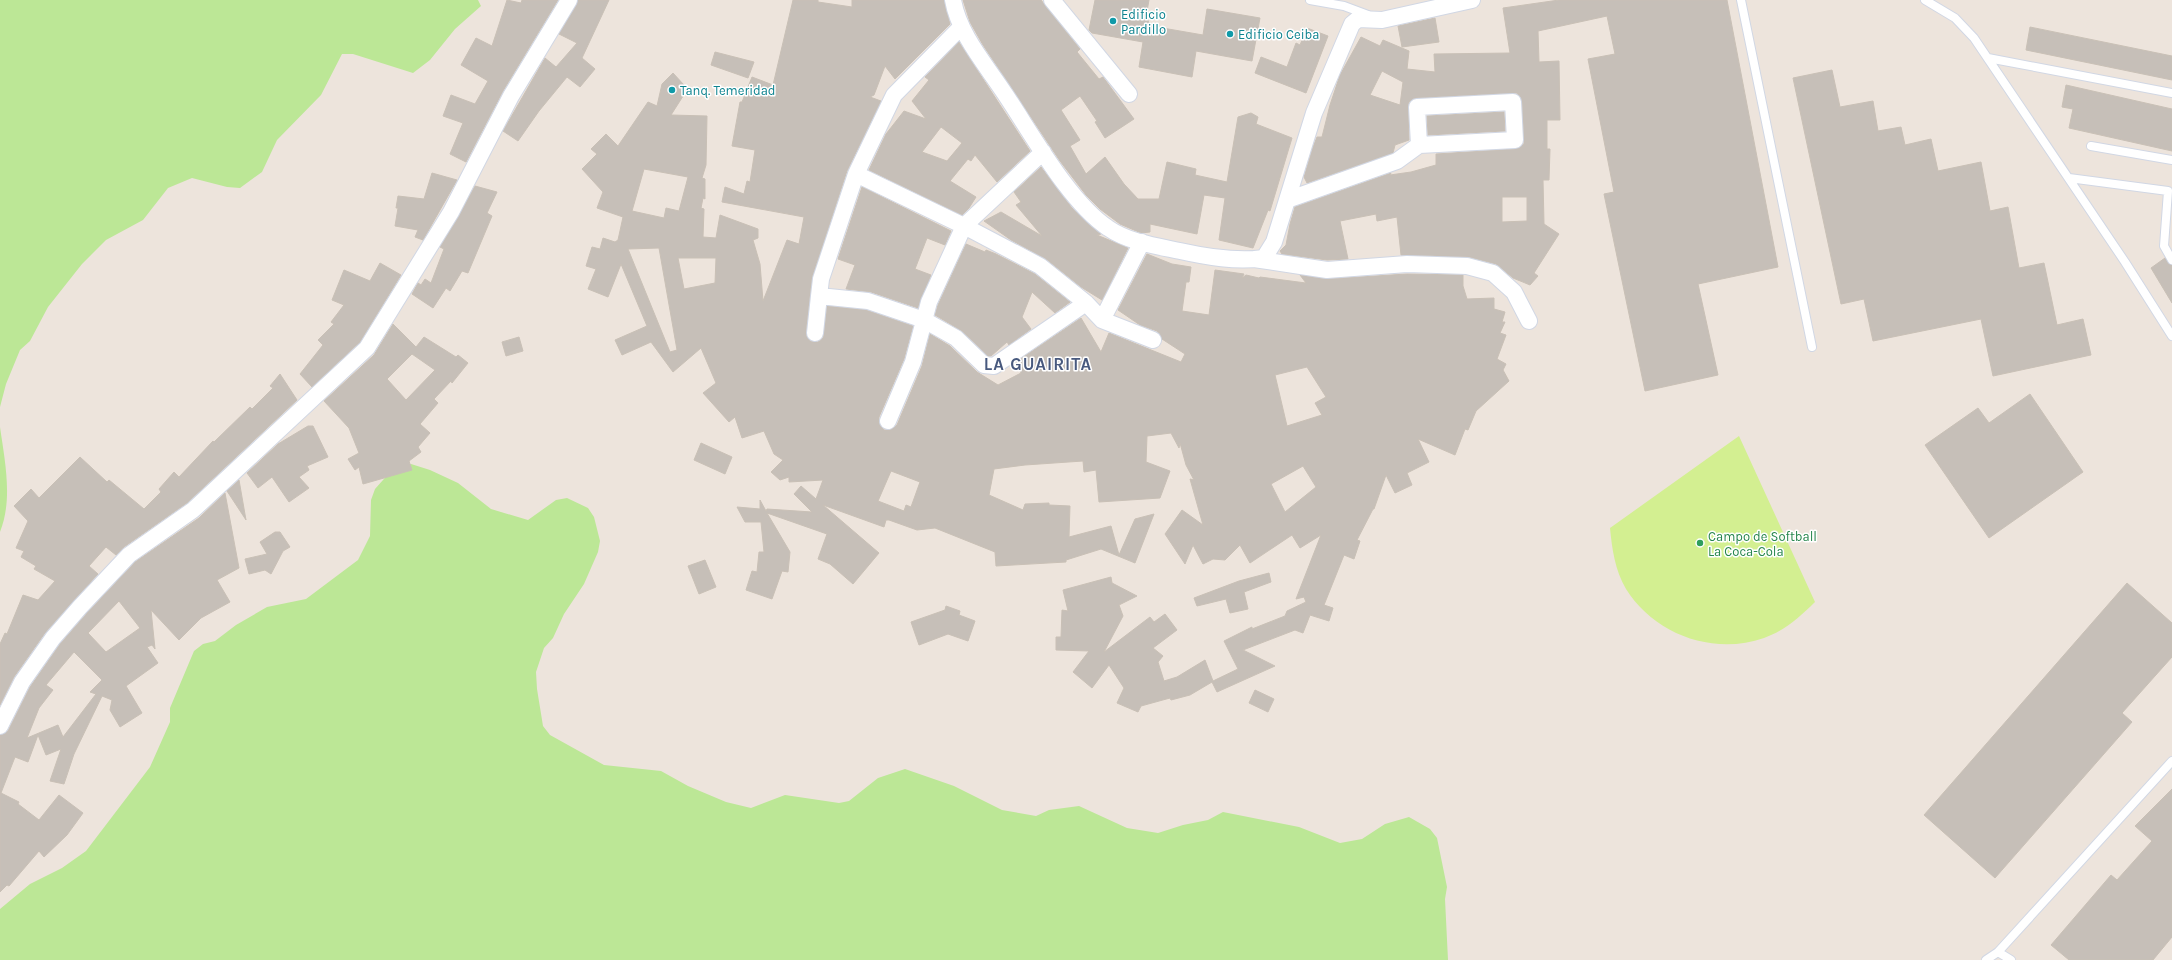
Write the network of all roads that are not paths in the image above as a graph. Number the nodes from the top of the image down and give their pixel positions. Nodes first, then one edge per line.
1 (570, 0) edge
2 (953, 0) edge
3 (1052, 0) edge
4 (1310, 0) edge
5 (1472, 0) edge
6 (1740, 0) edge
7 (1925, 0) edge
8 (1382, 20) junction
9 (962, 27) junction
10 (1988, 58) junction
11 (2172, 93) edge
12 (1129, 94) dead end
13 (1419, 145) junction
14 (2091, 146) dead end
15 (1043, 152) junction
16 (2172, 160) edge
17 (856, 174) junction
18 (2069, 178) junction
19 (1287, 200) junction
20 (964, 226) junction
21 (1142, 242) junction
22 (1252, 259) junction
23 (2172, 260) edge
24 (819, 296) junction
25 (1086, 303) junction
26 (924, 320) junction
27 (1102, 320) junction
28 (1529, 321) dead end
29 (815, 333) dead end
30 (2172, 336) edge
31 (1153, 340) dead end
32 (1812, 347) dead end
33 (888, 421) dead end
34 (0, 726) edge
35 (2172, 761) edge
36 (1998, 952) junction
37 (1986, 960) edge
38 (2011, 960) edge

1 - 34 street
2 - 9 street
3 - 12 street
4 - 8 lane
5 - 8 street
6 - 32 lane
7 - 10 lane
8 - 19 street
9 - 15 street
9 - 17 street
10 - 11 lane
10 - 18 lane
13 - 13 street
13 - 19 street
14 - 16 lane
15 - 20 street
15 - 21 street
17 - 20 street
17 - 24 street
18 - 23 lane
18 - 30 lane
19 - 22 street
20 - 25 street
20 - 26 street
21 - 22 street
21 - 27 street
22 - 28 street
24 - 26 street
24 - 29 street
25 - 26 street
25 - 27 street
26 - 33 street
27 - 31 street
35 - 36 lane
36 - 37 lane
36 - 38 lane

